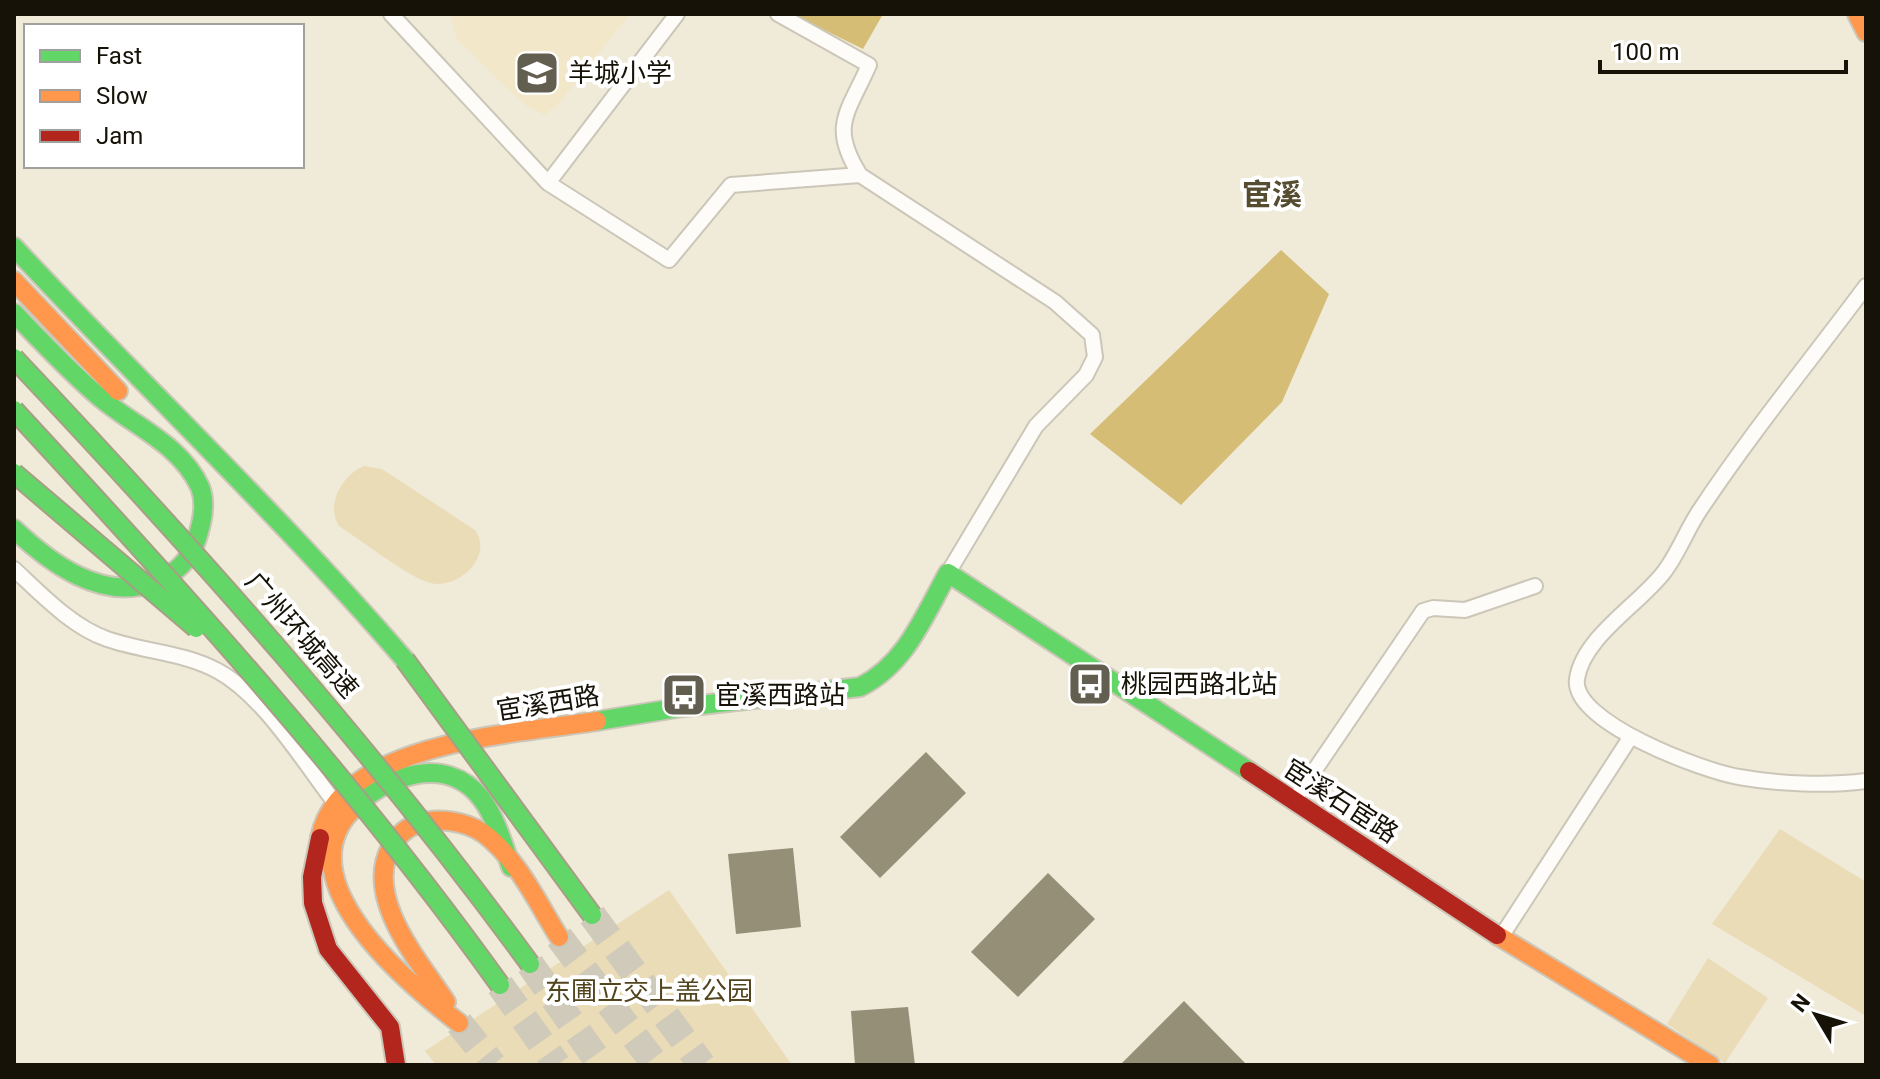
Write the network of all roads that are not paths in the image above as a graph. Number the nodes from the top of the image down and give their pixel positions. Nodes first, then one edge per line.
1 (391, 14) edge
2 (677, 14) edge
3 (778, 14) edge
4 (1857, 14) edge
5 (1866, 32) edge
6 (860, 175) junction
7 (548, 183) junction
8 (14, 247) edge
9 (14, 280) edge
10 (1866, 286) edge
11 (14, 313) edge
12 (14, 358) edge
13 (121, 363) junction
14 (14, 410) edge
15 (173, 450) junction
16 (14, 473) edge
17 (14, 529) edge
18 (14, 569) edge
19 (948, 573) junction
20 (1535, 586) dead end
21 (279, 699) junction
22 (1630, 738) junction
23 (1866, 781) edge
24 (1293, 802) junction
25 (336, 804) junction
26 (511, 867) junction
27 (592, 915) tunnel mouth
28 (559, 937) tunnel mouth
29 (1501, 937) junction
30 (530, 964) tunnel mouth
31 (500, 985) tunnel mouth
32 (396, 1065) edge
33 (1710, 1065) edge

1 - 7 street
2 - 7 street
3 - 6 street
4 - 5 main road
6 - 7 street
6 - 19 street, 宦溪西路
8 - 13 main road
9 - 13 main road
9 - 15 main road
10 - 22 street
11 - 15 main road
12 - 30 main road, 广州环城高速, bridge
13 - 27 main road, bridge
14 - 21 main road, bridge
15 - 17 main road
16 - 21 main road, bridge
18 - 25 street
19 - 24 main road, 宦溪石宦路
19 - 25 main road, 宦溪西路
20 - 24 street
21 - 31 main road, bridge
22 - 23 street
22 - 29 street
24 - 29 main road, 宦溪石宦路
25 - 32 main road, 宦溪西路
26 - 26 main road
26 - 28 main road
29 - 33 main road, 宦溪石宦路

